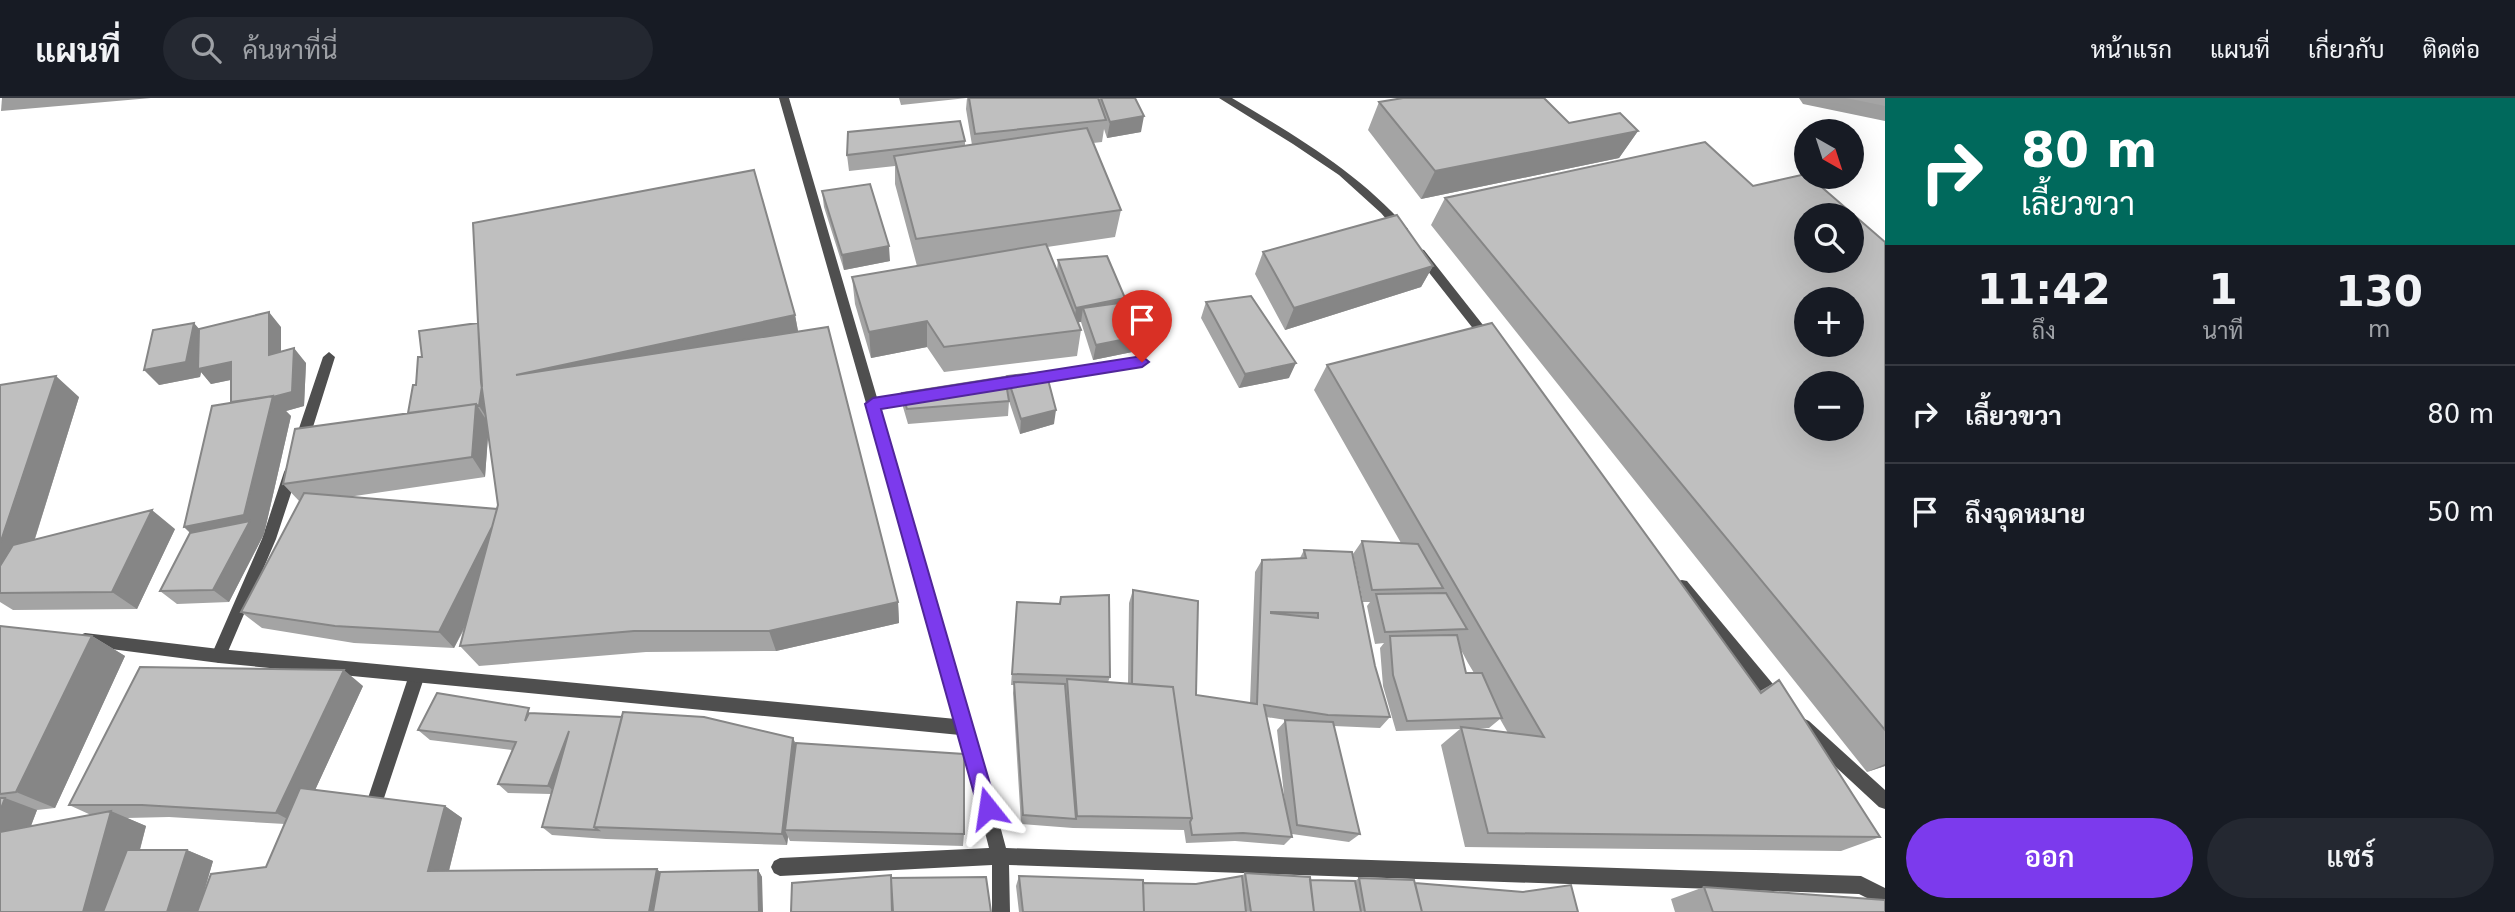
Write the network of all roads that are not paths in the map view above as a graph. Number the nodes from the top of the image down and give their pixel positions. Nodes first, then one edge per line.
1 (784, 98) edge
2 (1224, 98) edge
3 (329, 357) dead end
4 (1502, 357) edge
5 (1142, 362) dead end
6 (1021, 381) edge
7 (940, 394) edge
8 (873, 404) junction
9 (1672, 573) edge
10 (68, 638) edge
11 (219, 656) junction
12 (416, 675) junction
13 (966, 728) junction
14 (1885, 801) edge
15 (366, 830) edge
16 (1000, 856) junction
17 (780, 867) dead end
18 (1885, 898) edge
19 (1001, 912) edge

1 - 8 street
2 - 4 street
3 - 11 street
5 - 6 street
7 - 8 street
8 - 13 street
9 - 14 street
10 - 11 street
11 - 12 street
12 - 13 street
12 - 15 street
13 - 16 street
16 - 17 street
16 - 18 street
16 - 19 street

